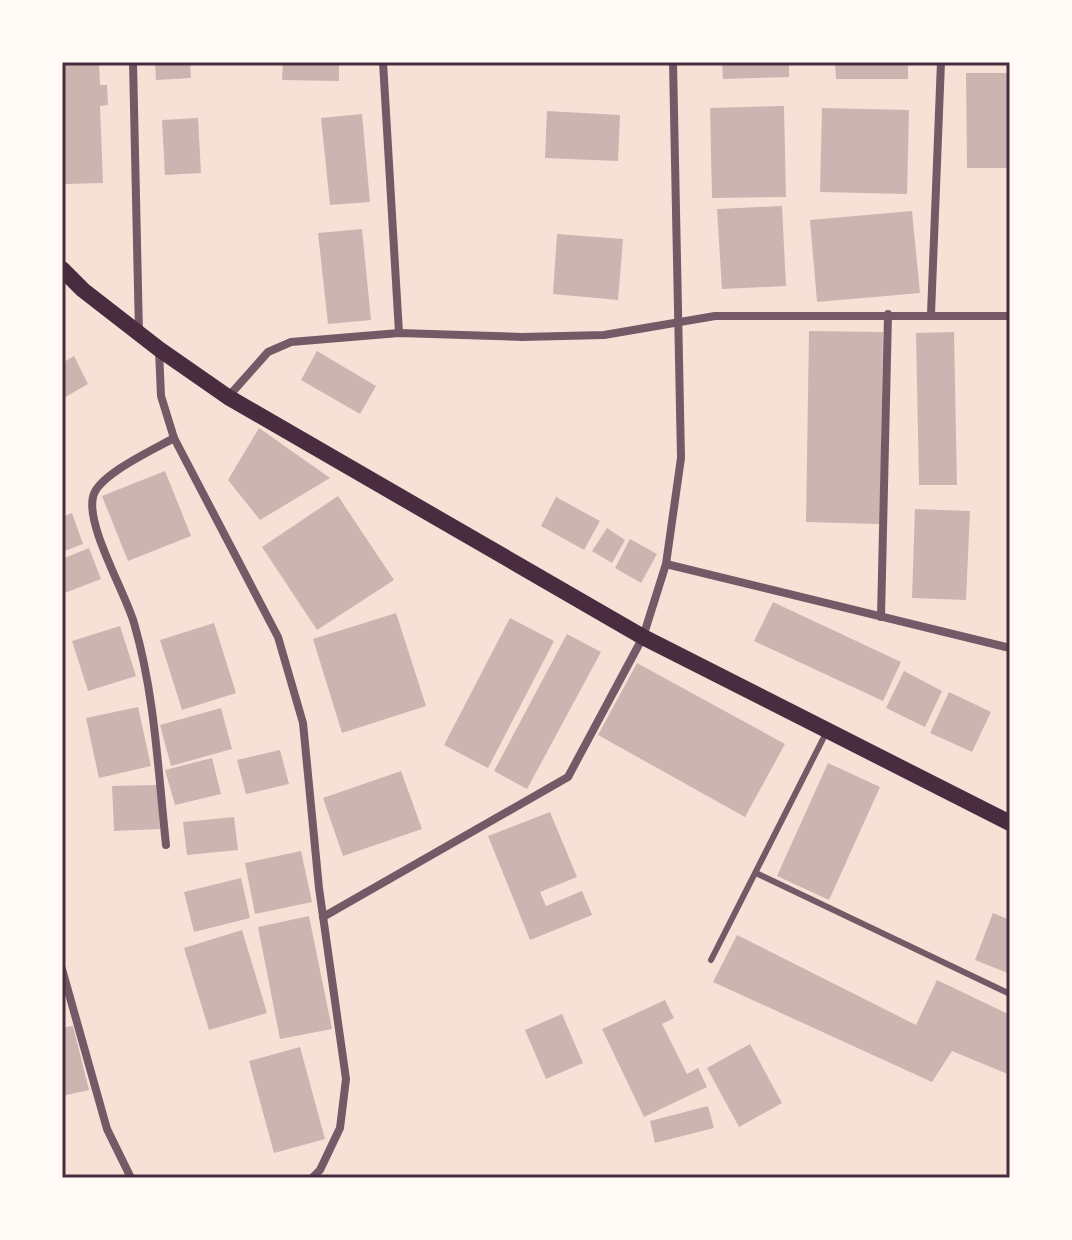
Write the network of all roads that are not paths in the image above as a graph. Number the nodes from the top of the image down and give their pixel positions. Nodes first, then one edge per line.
1 (133, 62) edge
2 (383, 62) edge
3 (673, 62) edge
4 (941, 62) edge
5 (62, 269) edge
6 (888, 314) junction
7 (931, 314) junction
8 (1010, 316) edge
9 (677, 323) junction
10 (399, 333) junction
11 (139, 334) junction
12 (159, 349) junction
13 (228, 397) junction
14 (174, 438) junction
15 (666, 564) junction
16 (881, 617) junction
17 (643, 637) junction
18 (1010, 648) edge
19 (827, 730) junction
20 (1010, 823) edge
21 (166, 845) dead end
22 (756, 873) junction
23 (323, 917) junction
24 (711, 960) dead end
25 (62, 969) edge
26 (1010, 994) edge
27 (66, 998) edge
28 (131, 1178) edge
29 (312, 1178) edge

1 - 11 street
2 - 10 street
3 - 9 street
4 - 7 street
5 - 11 main road
6 - 7 street
6 - 9 street
6 - 16 street
7 - 8 street
9 - 10 street
9 - 15 street
10 - 13 street
11 - 12 main road
12 - 13 main road
12 - 14 street
13 - 17 main road
14 - 21 street
14 - 23 street
15 - 16 street
15 - 17 street
16 - 18 street
17 - 19 main road
17 - 23 street
19 - 20 main road
19 - 22 lane
22 - 24 lane
22 - 26 lane
23 - 29 street
25 - 27 street
27 - 28 street

